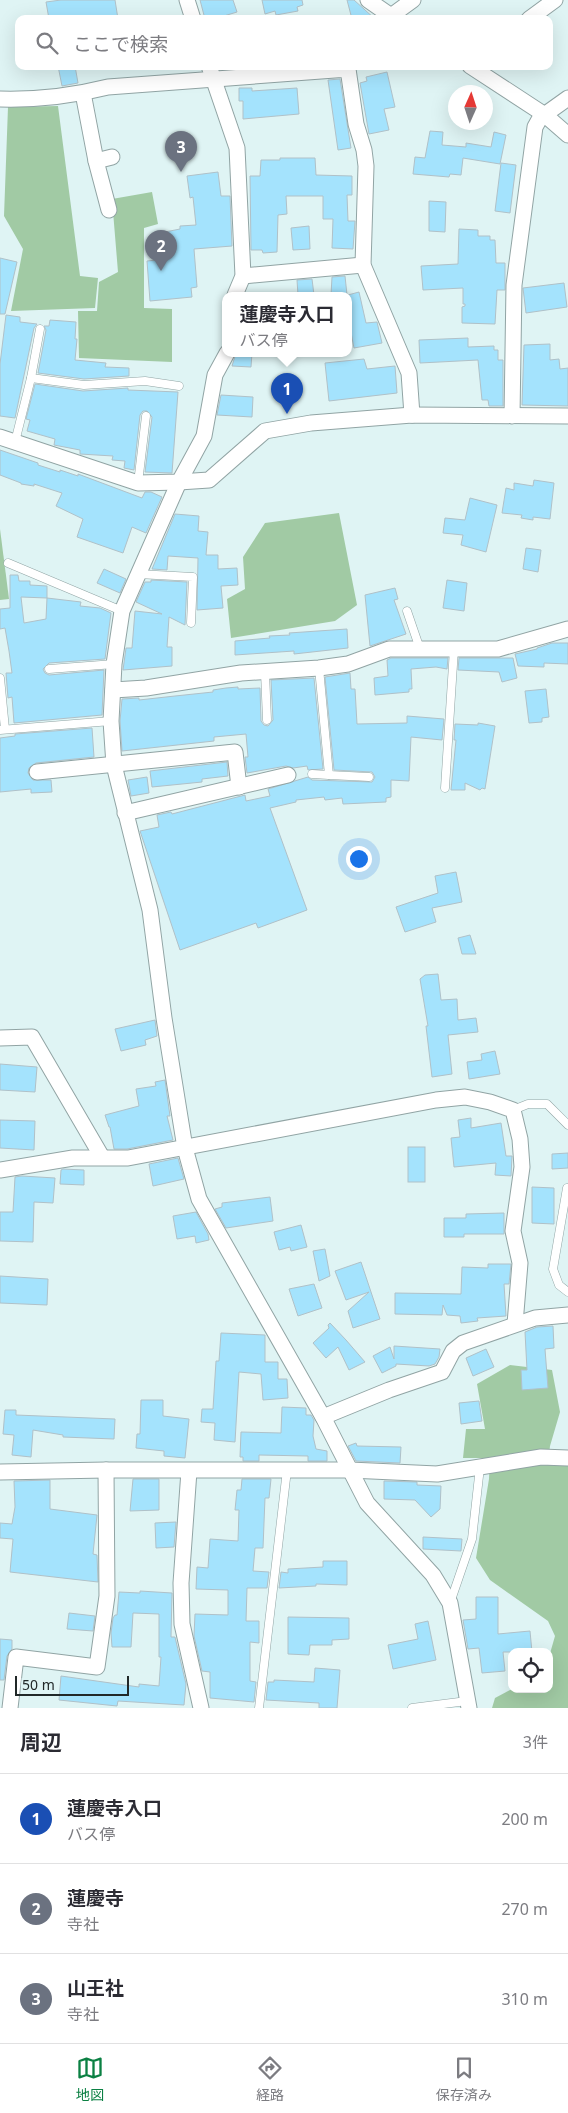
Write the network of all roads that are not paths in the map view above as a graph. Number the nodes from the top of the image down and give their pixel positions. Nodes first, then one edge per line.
1 (187, 0) edge
2 (368, 0) edge
3 (413, 0) edge
4 (555, 0) edge
5 (192, 15) edge
6 (389, 15) edge
7 (396, 15) edge
8 (534, 15) edge
9 (314, 70) edge
10 (348, 70) edge
11 (476, 70) edge
12 (211, 73) edge
13 (83, 93) junction
14 (568, 98) edge
15 (0, 99) edge
16 (545, 115) junction
17 (568, 135) edge
18 (112, 157) dead end
19 (96, 161) junction
20 (109, 210) dead end
21 (363, 265) junction
22 (243, 276) junction
23 (236, 292) edge
24 (40, 329) dead end
25 (225, 357) edge
26 (31, 378) junction
27 (179, 386) dead end
28 (412, 415) junction
29 (146, 416) dead end
30 (512, 416) junction
31 (568, 416) edge
32 (0, 437) edge
33 (15, 442) junction
34 (179, 482) junction
35 (138, 483) junction
36 (8, 563) dead end
37 (138, 574) junction
38 (122, 611) junction
39 (407, 611) dead end
40 (191, 623) dead end
41 (568, 629) edge
42 (420, 649) junction
43 (454, 649) junction
44 (114, 664) junction
45 (319, 668) junction
46 (49, 669) dead end
47 (265, 672) junction
48 (0, 678) edge
49 (113, 690) junction
50 (267, 720) dead end
51 (111, 721) junction
52 (3, 730) edge
53 (114, 765) junction
54 (37, 772) dead end
55 (312, 774) dead end
56 (288, 775) dead end
57 (329, 775) junction
58 (369, 777) dead end
59 (239, 787) junction
60 (445, 788) dead end
61 (125, 814) junction
62 (0, 1038) edge
63 (513, 1110) junction
64 (568, 1124) edge
65 (184, 1148) junction
66 (102, 1156) junction
67 (0, 1170) edge
68 (567, 1188) edge
69 (568, 1292) edge
70 (568, 1315) edge
71 (515, 1324) junction
72 (322, 1417) junction
73 (568, 1458) edge
74 (480, 1467) junction
75 (106, 1470) junction
76 (287, 1470) junction
77 (350, 1470) junction
78 (189, 1471) junction
79 (0, 1472) edge
80 (450, 1603) junction
81 (7, 1704) edge
82 (468, 1704) edge
83 (201, 1708) edge
84 (258, 1708) edge
85 (412, 1708) edge

1 - 5 street
2 - 6 street
3 - 7 street
4 - 8 street
9 - 12 street
10 - 21 street
11 - 16 street
12 - 13 street
12 - 22 street
13 - 15 street
13 - 19 street
14 - 16 street
16 - 17 street
16 - 30 street
18 - 19 street
19 - 20 street
21 - 22 street
21 - 28 street
22 - 23 street
24 - 26 lane
25 - 34 street
26 - 27 lane
26 - 33 lane
28 - 30 street
28 - 34 street
29 - 35 lane
30 - 31 street
32 - 33 street
33 - 35 street
34 - 35 street
34 - 37 street
36 - 38 lane
37 - 38 street
37 - 40 lane
38 - 44 street
39 - 42 lane
41 - 43 street
42 - 43 street
42 - 45 street
43 - 60 lane
44 - 46 lane
44 - 49 street
45 - 47 street
45 - 57 lane
47 - 49 street
47 - 50 lane
48 - 52 lane
49 - 51 street
51 - 52 lane
51 - 53 street
53 - 54 street
53 - 59 street
53 - 61 street
55 - 57 lane
56 - 59 street
57 - 58 lane
59 - 61 street
61 - 65 street
62 - 66 street
63 - 64 lane
63 - 65 street
63 - 71 street
65 - 66 street
65 - 72 street
66 - 67 street
68 - 69 lane
70 - 71 street
71 - 72 street
72 - 77 street
73 - 74 street
74 - 77 street
74 - 80 lane
75 - 78 street
75 - 79 street
75 - 81 street
76 - 77 street
76 - 78 street
76 - 84 lane
77 - 80 street
78 - 83 street
80 - 82 street
82 - 85 lane

